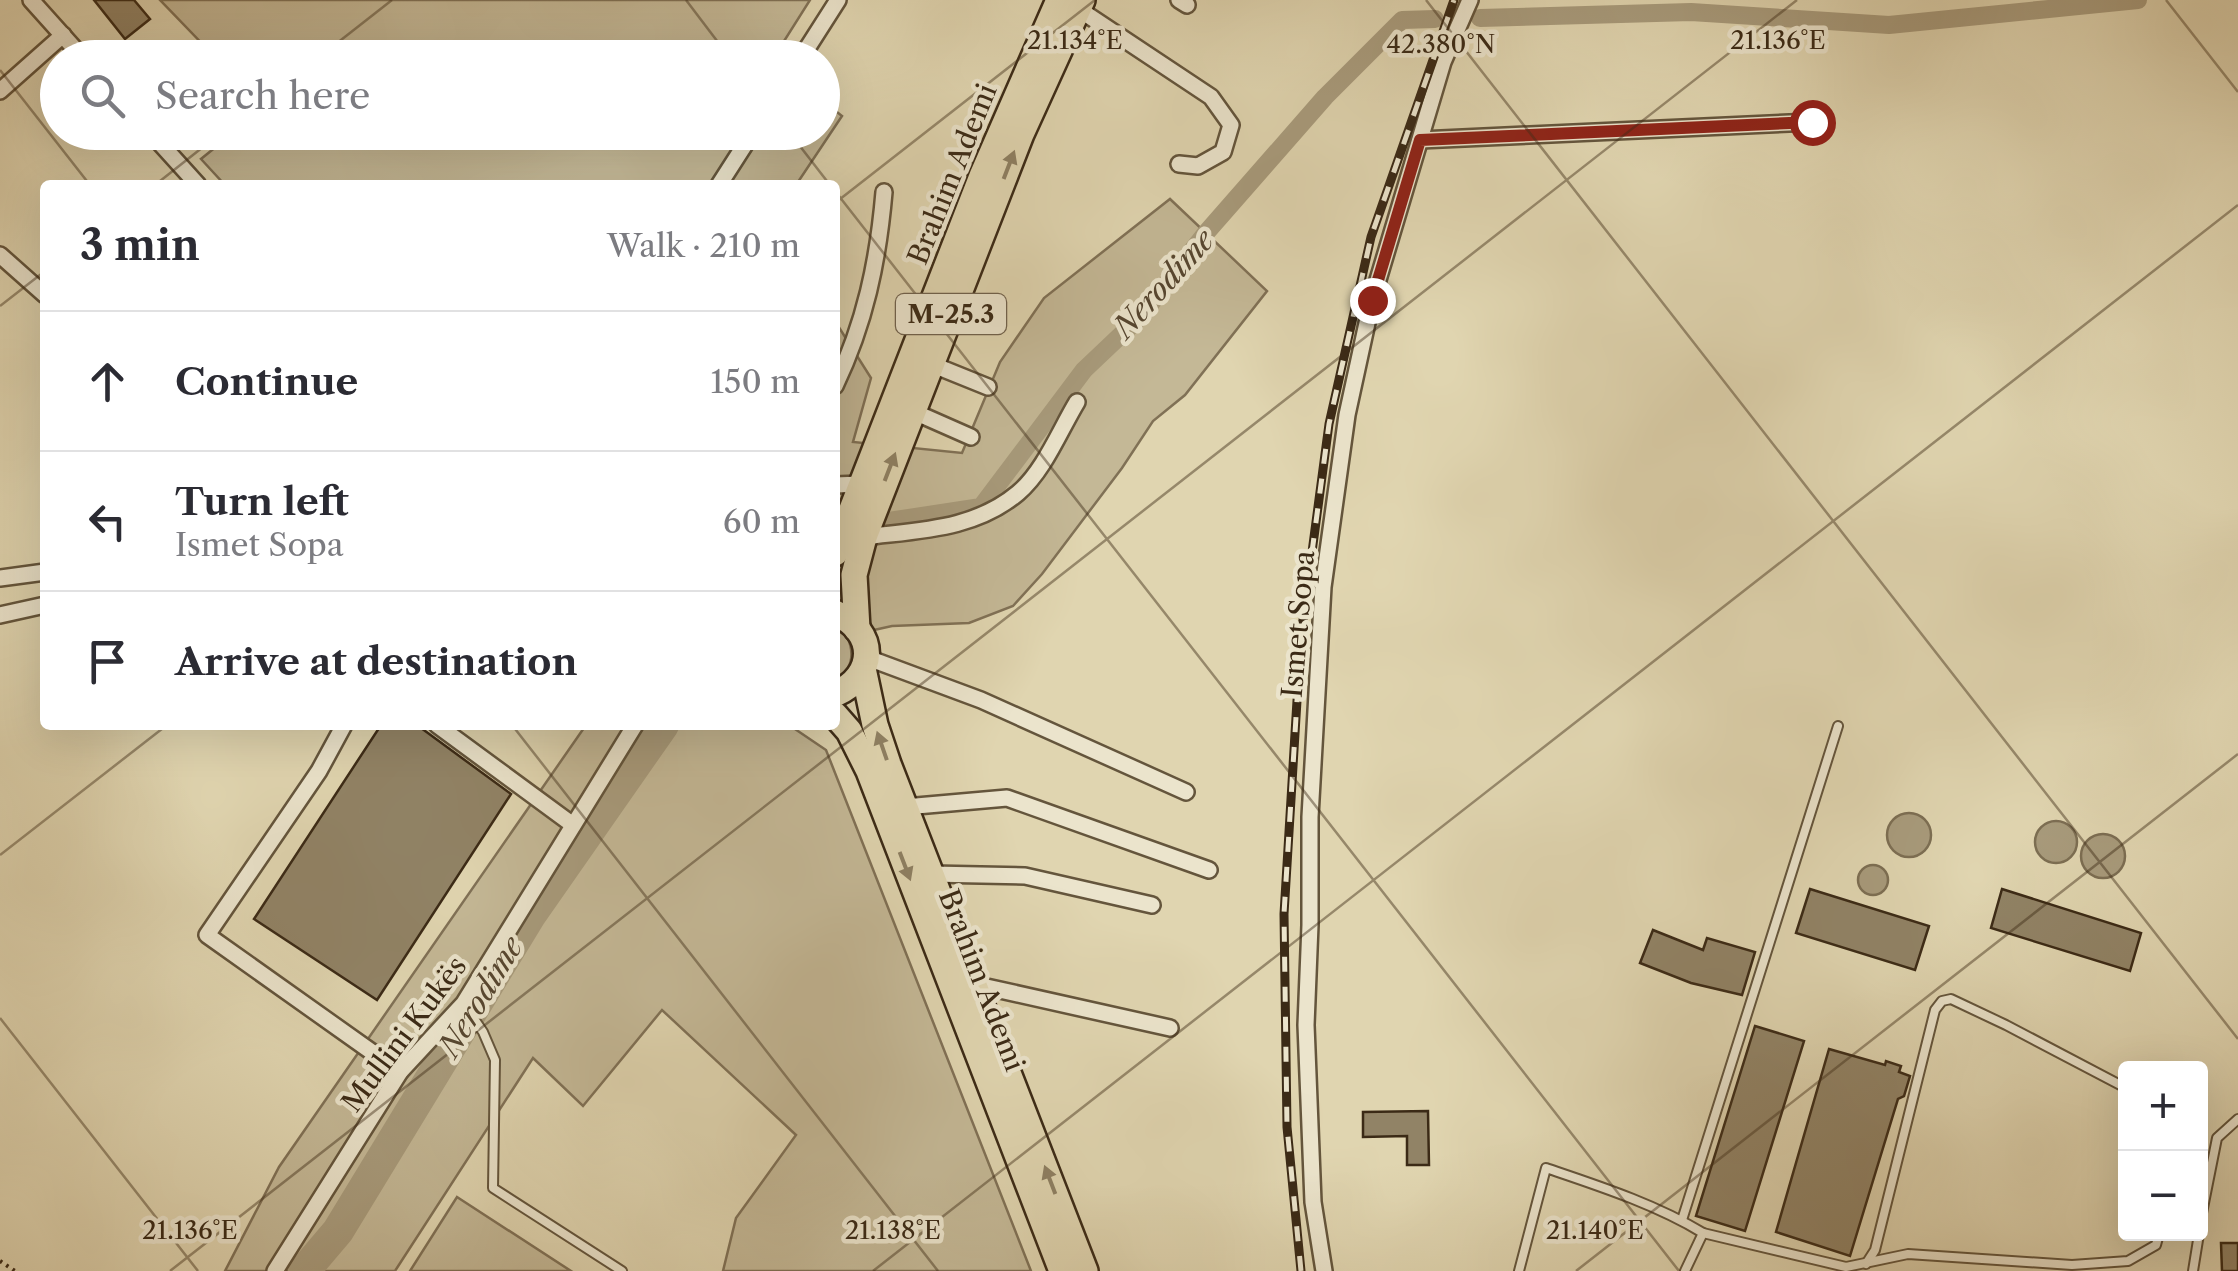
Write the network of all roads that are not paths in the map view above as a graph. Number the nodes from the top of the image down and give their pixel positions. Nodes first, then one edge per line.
1 (31, 0) edge
2 (838, 0) edge
3 (1470, 0) edge
4 (1073, 3) edge
5 (63, 35) junction
6 (57, 40) edge
7 (67, 40) edge
8 (812, 40) edge
9 (40, 55) edge
10 (0, 91) edge
11 (1812, 122) dead end
12 (1420, 140) junction
13 (166, 150) edge
14 (741, 150) edge
15 (1179, 164) dead end
16 (193, 180) edge
17 (722, 180) edge
18 (884, 192) dead end
19 (0, 255) edge
20 (40, 291) edge
21 (931, 364) junction
22 (840, 375) edge
23 (988, 387) dead end
24 (1078, 402) dead end
25 (912, 411) junction
26 (971, 437) dead end
27 (861, 484) junction
28 (840, 485) edge
29 (864, 536) junction
30 (840, 539) edge
31 (40, 573) edge
32 (0, 578) edge
33 (40, 605) edge
34 (0, 616) edge
35 (840, 616) edge
36 (857, 628) junction
37 (866, 665) junction
38 (840, 689) edge
39 (840, 722) edge
40 (1838, 726) dead end
41 (341, 730) edge
42 (445, 730) edge
43 (633, 730) edge
44 (1186, 792) dead end
45 (905, 807) junction
46 (573, 825) junction
47 (1209, 870) dead end
48 (931, 874) junction
49 (1152, 906) dead end
50 (973, 984) junction
51 (464, 1004) junction
52 (1170, 1028) dead end
53 (400, 1072) junction
54 (2118, 1084) edge
55 (2238, 1119) edge
56 (2208, 1183) edge
57 (1682, 1220) junction
58 (1703, 1233) junction
59 (2157, 1241) edge
60 (2198, 1241) edge
61 (1866, 1264) junction
62 (275, 1271) edge
63 (622, 1271) edge
64 (1062, 1271) edge
65 (1085, 1271) edge
66 (1324, 1271) edge
67 (1520, 1271) edge
68 (1686, 1271) edge
69 (2192, 1271) edge

1 - 5 street
2 - 8 street
3 - 12 street, Ismet Sopa
4 - 15 street
21 -> 4 main road, Brahim Ademi / M-25.3
4 - 27 main road, Brahim Ademi / M-25.3
5 - 6 street
5 - 7 street
9 - 10 street
11 - 12 street
12 - 66 street, Ismet Sopa
13 - 16 street
14 - 17 street
18 - 22 street, Brahim Ademi
19 - 20 street
21 - 23 street
21 - 25 main road, Brahim Ademi / M-25.3
24 - 29 street
25 - 26 street
29 -> 25 main road, Brahim Ademi / M-25.3
27 - 28 street
27 - 30 main road, Brahim Ademi / M-25.3
29 - 36 main road, Brahim Ademi / M-25.3
31 - 32 street
33 - 34 street
35 - 36 main road
36 - 37 main road, Brahim Ademi / M-25.3
37 - 38 main road
37 - 44 street
45 -> 37 main road, Brahim Ademi / M-25.3
39 -> 64 main road, Brahim Ademi
40 - 57 lane
41 - 53 street
42 - 46 street
43 - 46 street, Mullini Kukës
45 - 47 street
45 - 48 main road, Brahim Ademi / M-25.3
46 - 51 street, Mullini Kukës
48 - 49 street, Brahim Ademi
48 - 50 main road, Brahim Ademi / M-25.3
50 - 52 street, Brahim Ademi
65 -> 50 main road, Brahim Ademi / M-25.3
51 - 53 street, Mullini Kukës
51 - 63 lane
53 - 62 street, Mullini Kukës
54 - 61 lane
55 - 56 lane
57 - 58 lane
57 - 67 lane
58 - 61 lane
58 - 68 lane
59 - 61 lane
60 - 69 lane

